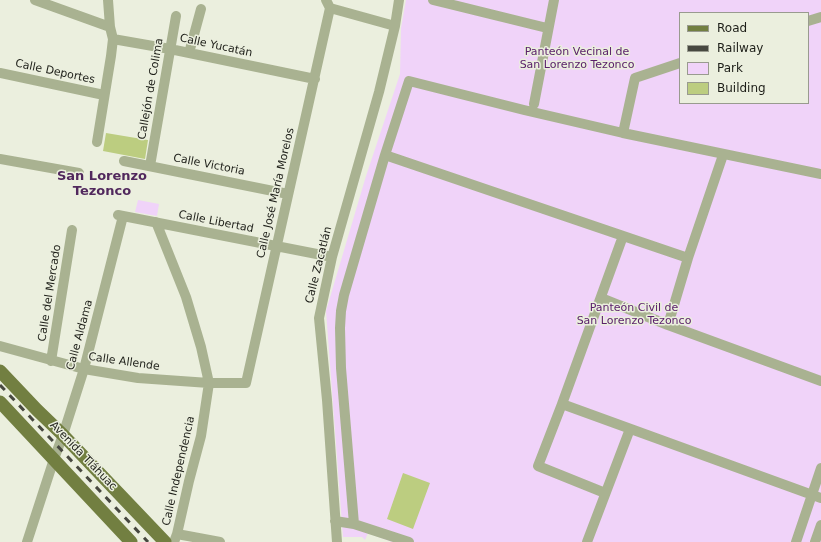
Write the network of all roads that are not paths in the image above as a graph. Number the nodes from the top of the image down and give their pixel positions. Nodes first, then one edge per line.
1 (35, 0) edge
2 (108, 0) edge
3 (399, 0) edge
4 (433, 0) edge
5 (554, 0) edge
6 (328, 4) edge
7 (200, 9) dead end
8 (176, 16) dead end
9 (821, 17) edge
10 (809, 21) edge
11 (395, 26) junction
12 (110, 27) junction
13 (547, 28) junction
14 (113, 39) junction
15 (170, 49) junction
16 (189, 53) junction
17 (679, 63) edge
18 (0, 73) edge
19 (315, 79) junction
20 (104, 95) junction
21 (534, 104) dead end
22 (623, 133) junction
23 (97, 142) dead end
24 (385, 155) junction
25 (724, 155) junction
26 (0, 159) edge
27 (124, 161) dead end
28 (150, 166) junction
29 (79, 173) dead end
30 (821, 174) edge
31 (288, 194) junction
32 (121, 216) joint
33 (156, 222) junction
34 (72, 230) dead end
35 (623, 236) junction
36 (276, 246) junction
37 (332, 257) junction
38 (688, 258) junction
39 (601, 298) junction
40 (668, 325) junction
41 (0, 347) edge
42 (51, 361) junction
43 (84, 369) junction
44 (0, 371) edge
45 (821, 381) edge
46 (209, 383) junction
47 (246, 383) joint
48 (0, 402) edge
49 (562, 404) junction
50 (630, 429) junction
51 (63, 435) junction
52 (54, 459) junction
53 (821, 468) edge
54 (605, 493) junction
55 (816, 496) edge
56 (336, 521) junction
57 (354, 524) junction
58 (821, 525) edge
59 (175, 538) edge
60 (27, 542) edge
61 (131, 542) edge
62 (165, 542) edge
63 (220, 542) edge
64 (338, 542) edge
65 (409, 542) edge
66 (587, 542) edge
67 (796, 542) edge
68 (815, 542) edge

1 - 12 street
2 - 12 street
3 - 11 street, Calle Zacatlán
4 - 13 street
5 - 13 street
6 - 11 street
6 - 19 street, Calle José María Morelos
7 - 16 street
8 - 15 street, Callejón de Colima
9 - 10 street
11 - 37 street, Calle Zacatlán
12 - 14 street
13 - 21 street
14 - 15 street, Calle Yucatán
14 - 20 street
15 - 16 street, Calle Yucatán
15 - 28 street, Callejón de Colima
16 - 19 street, Calle Yucatán
17 - 22 street
18 - 20 street, Calle Deportes
19 - 31 street, Calle José María Morelos
20 - 23 street
22 - 24 street
22 - 25 street
24 - 35 street
24 - 57 street
25 - 30 street
25 - 38 street
26 - 29 street
27 - 28 street, Calle Victoria
28 - 31 street, Calle Victoria
31 - 36 street, Calle José María Morelos
32 - 33 street, Calle Libertad
32 - 43 street, Calle Aldama
33 - 36 street, Calle Libertad
33 - 46 street, Calle Independencia
34 - 42 street, Calle del Mercado
35 - 38 street
35 - 39 street
36 - 37 street, Calle Libertad
36 - 47 street, Calle José María Morelos
37 - 56 street, Calle Zacatlán
38 - 40 street
39 - 40 street
39 - 49 street
40 - 45 street
41 - 42 street, Calle Allende
42 - 43 street, Calle Allende
43 - 46 street, Calle Allende
43 - 51 street, Calle Aldama
44 - 51 main road, Avenida Tláhuac
46 - 47 street, Calle Allende
46 - 59 street, Calle Independencia
48 - 52 main road, Avenida Tláhuac
49 - 50 street
49 - 54 street
50 - 54 street
50 - 55 street
51 - 52 street, Calle Aldama
51 - 62 main road, Avenida Tláhuac
52 - 60 street, Calle Aldama
52 - 61 main road, Avenida Tláhuac
53 - 55 street
54 - 66 street
55 - 67 street
56 - 57 street
56 - 64 street, Calle Zacatlán
57 - 65 street
58 - 68 street
59 - 63 street

